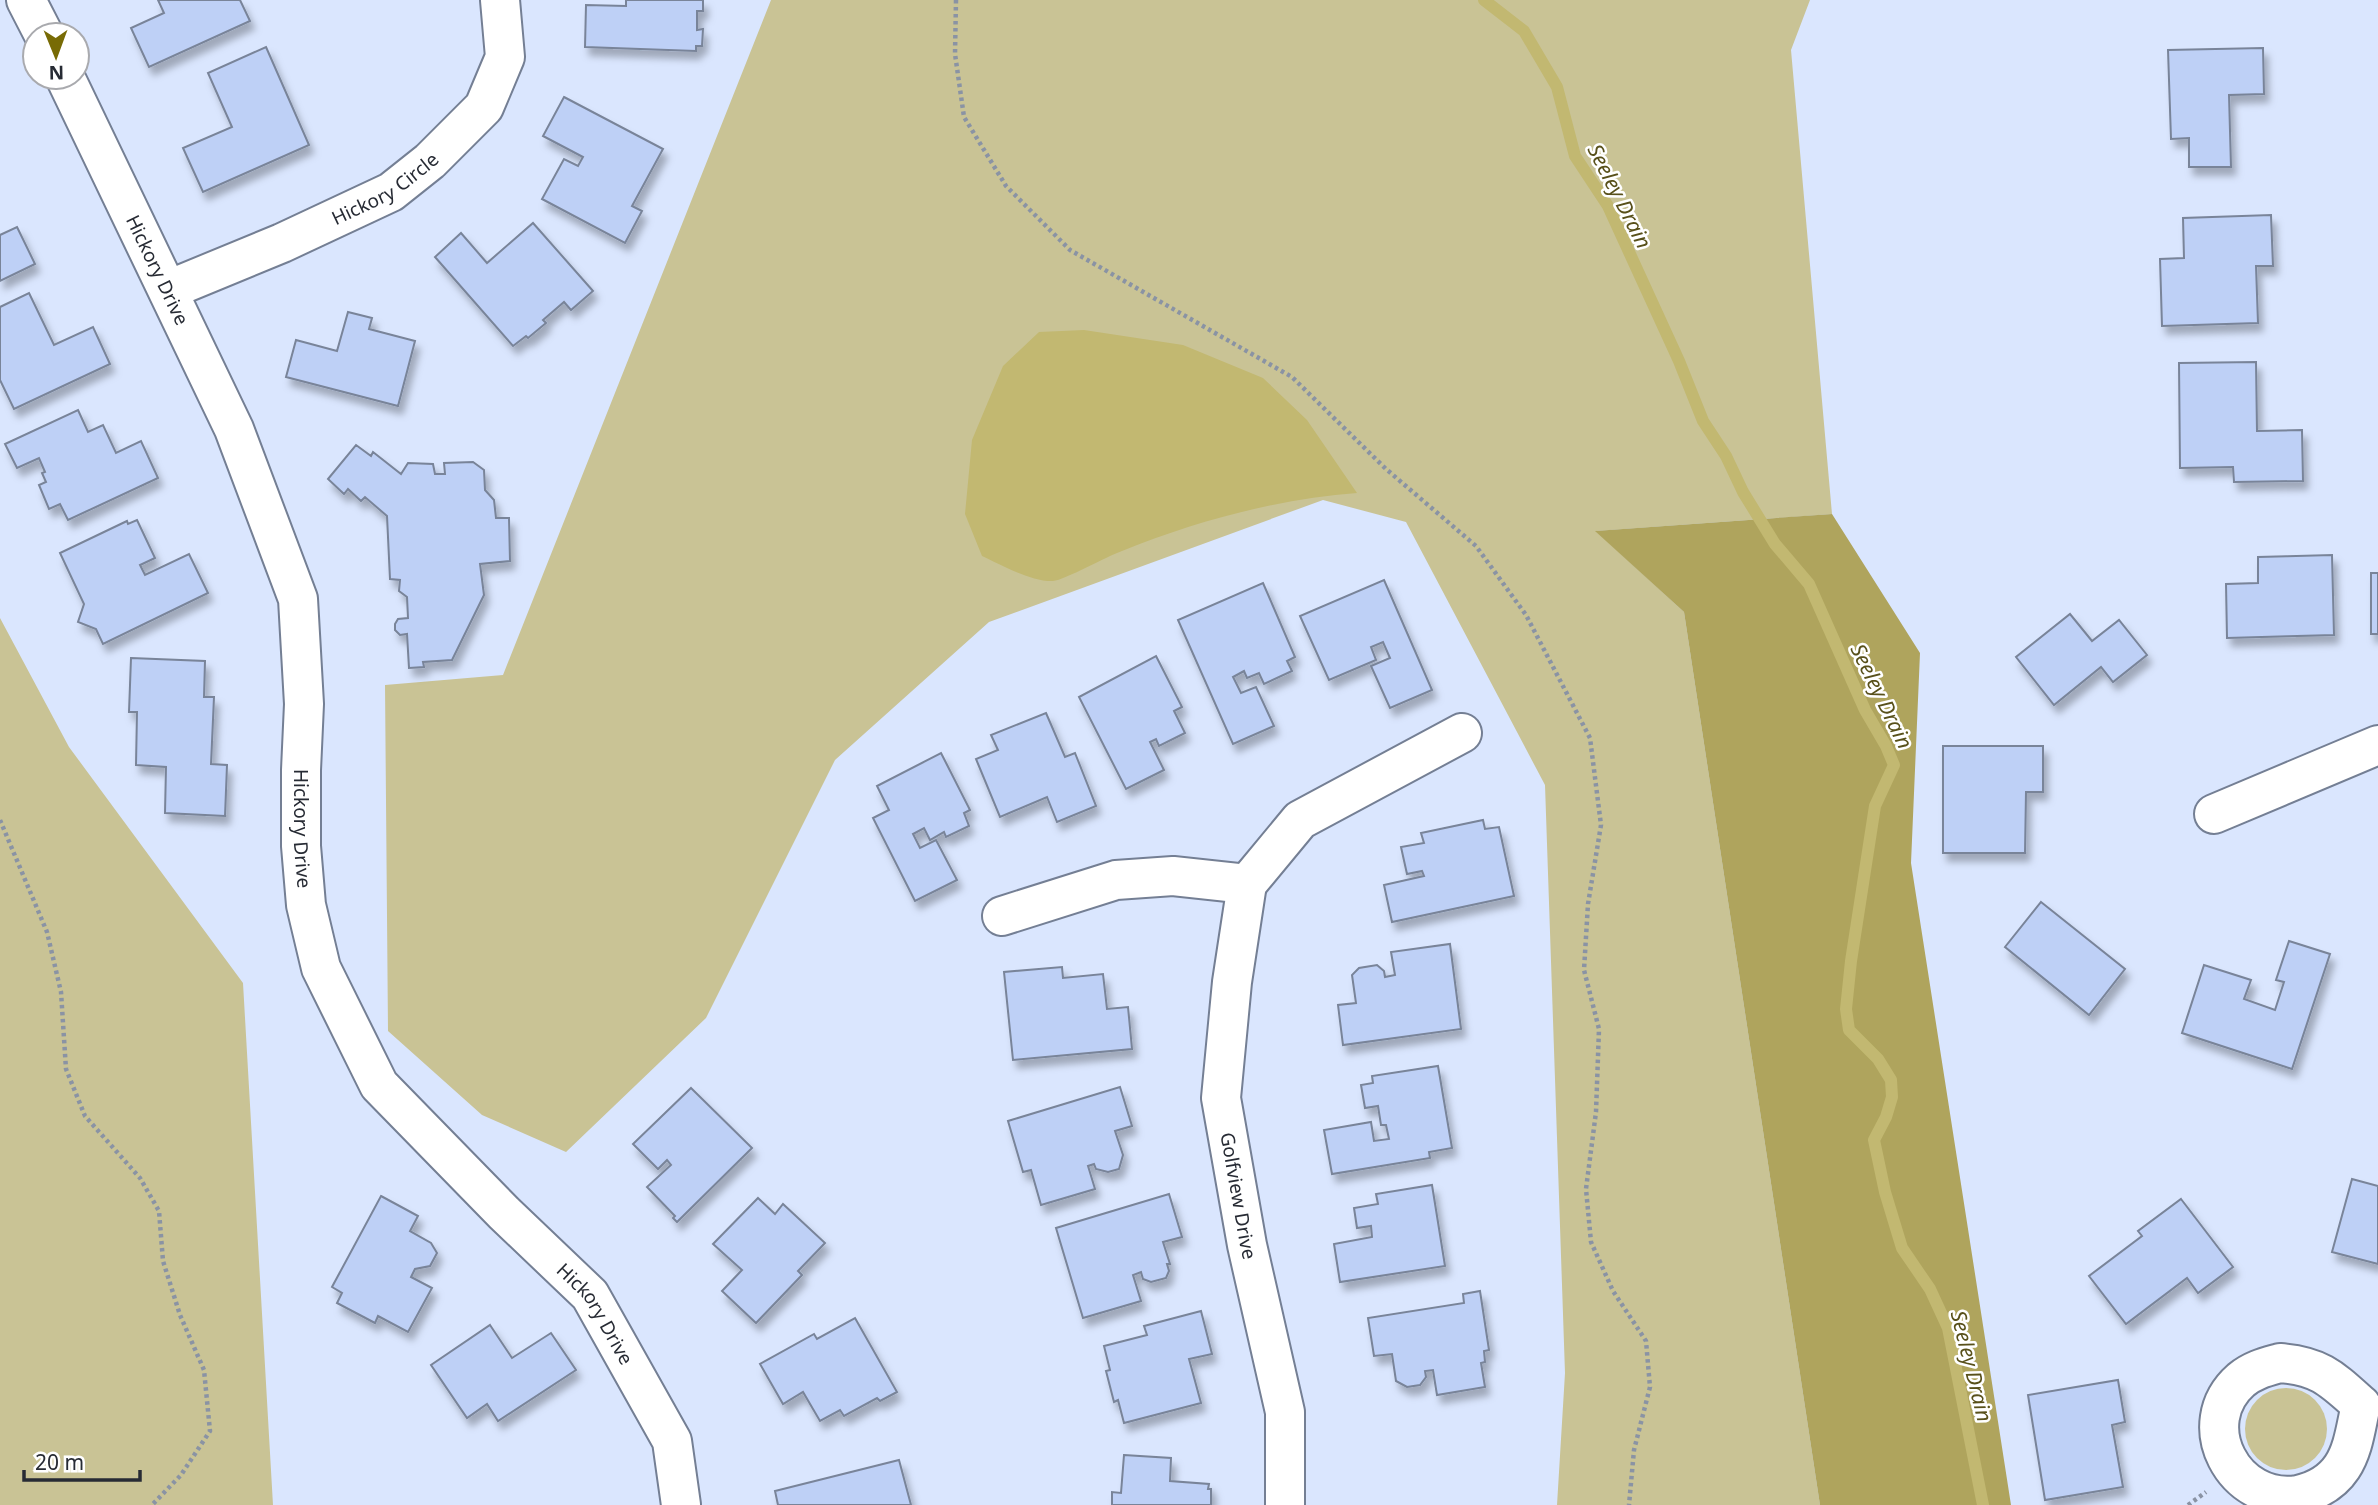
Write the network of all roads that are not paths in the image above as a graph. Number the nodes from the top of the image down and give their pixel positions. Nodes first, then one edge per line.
1 (26, 0) edge
2 (500, 0) edge
3 (37, 21) edge
4 (72, 91) edge
5 (168, 290) junction
6 (1462, 733) dead end
7 (2378, 745) edge
8 (2214, 814) dead end
9 (1247, 884) junction
10 (1002, 916) dead end
11 (681, 1505) edge
12 (1285, 1505) edge

1 - 3 street
2 - 5 street, Hickory Circle
4 - 5 street, Hickory Drive
5 - 11 street, Hickory Drive
6 - 9 street
7 - 8 street
9 - 10 street
9 - 12 street, Golfview Drive

